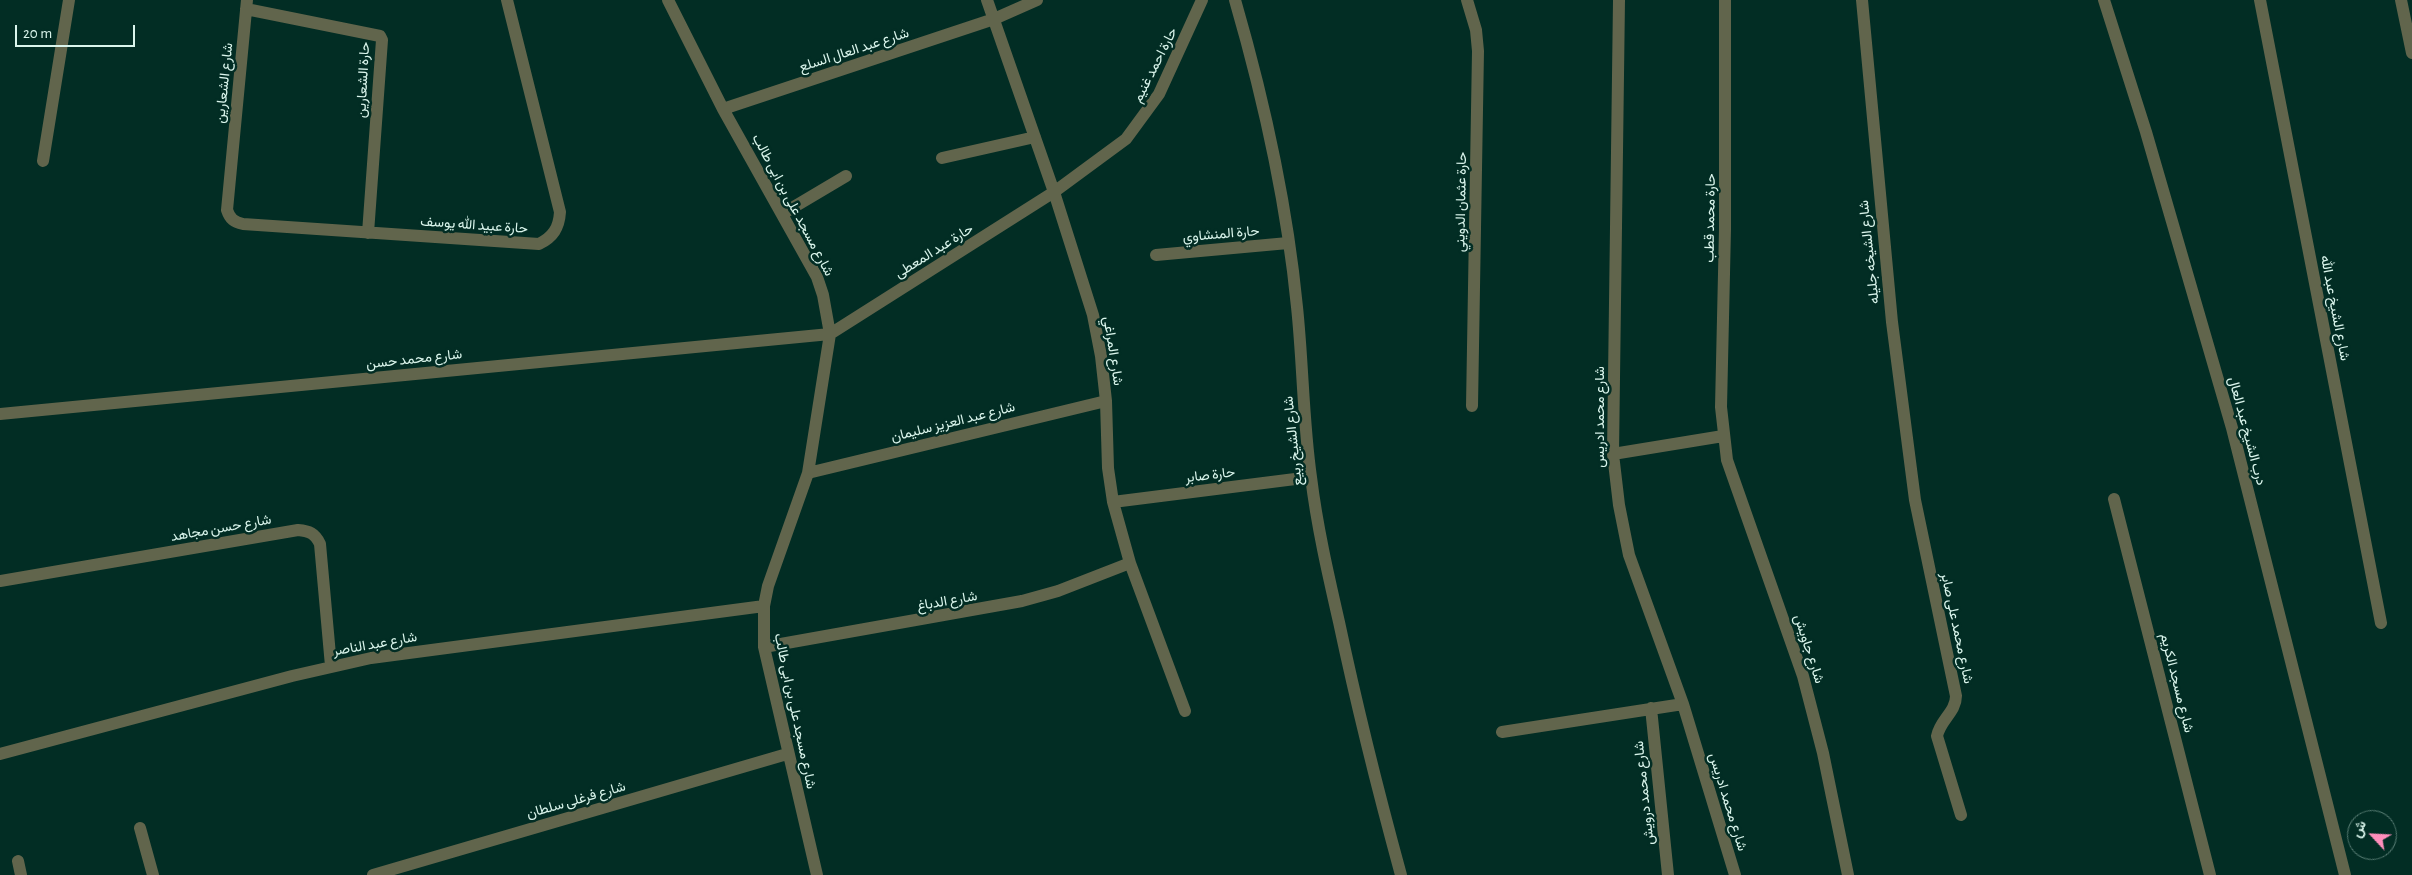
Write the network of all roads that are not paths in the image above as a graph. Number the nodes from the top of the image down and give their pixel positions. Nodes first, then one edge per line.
1 (69, 0) edge
2 (668, 0) edge
3 (987, 0) edge
4 (1037, 0) edge
5 (1202, 0) edge
6 (1235, 0) edge
7 (1467, 0) edge
8 (1619, 0) edge
9 (1725, 0) edge
10 (1862, 0) edge
11 (2104, 0) edge
12 (2260, 0) edge
13 (2401, 0) edge
14 (511, 1) edge
15 (247, 4) edge
16 (2408, 16) edge
17 (994, 19) junction
18 (2412, 53) edge
19 (723, 109) junction
20 (1035, 137) junction
21 (942, 158) dead end
22 (43, 161) dead end
23 (231, 168) joint
24 (846, 176) dead end
25 (1054, 192) junction
26 (782, 214) junction
27 (368, 232) junction
28 (1288, 243) junction
29 (1156, 255) dead end
30 (830, 334) junction
31 (1106, 400) junction
32 (1472, 406) dead end
33 (0, 414) edge
34 (1723, 436) junction
35 (1613, 454) junction
36 (808, 473) junction
37 (1311, 477) junction
38 (2114, 498) dead end
39 (1915, 500) joint
40 (1113, 502) junction
41 (1130, 564) junction
42 (0, 581) edge
43 (764, 606) junction
44 (2381, 622) dead end
45 (764, 647) junction
46 (331, 666) junction
47 (1682, 704) junction
48 (1651, 708) junction
49 (1185, 710) dead end
50 (1502, 732) dead end
51 (0, 754) edge
52 (787, 754) junction
53 (1962, 815) dead end
54 (140, 828) dead end
55 (18, 861) dead end
56 (21, 875) edge
57 (153, 875) edge
58 (373, 875) edge
59 (817, 875) edge
60 (1401, 875) edge
61 (1668, 875) edge
62 (1735, 875) edge
63 (1848, 875) edge
64 (2210, 875) edge
65 (2345, 875) edge

1 - 22 street
2 - 19 street, شارع مسجد على بن ابى طالب
3 - 17 street, شارع المراغي
4 - 17 street, شارع عبد العال السلع
5 - 25 street, حارة احمد غنيم
6 - 28 street, شارع الشيخ ربيع
7 - 32 street, حارة عثمان الدويني
8 - 35 street, شارع محمد ادريس
9 - 34 street, حارة محمد قطب
10 - 39 street, شارع الشيخه جليله
11 - 65 street, درب الشيخ عبد العال
12 - 44 street, شارع الشيخ عبد الله
13 - 16 street
14 - 27 street, حارة عبيد الله يوسف
15 - 23 street, شارع الشعارين
15 - 27 street, حارة الشعارين
16 - 18 street
17 - 19 street, شارع عبد العال السلع
17 - 20 street, شارع المراغي
19 - 26 street, شارع مسجد على بن ابى طالب
20 - 21 street
20 - 25 street, شارع المراغي
23 - 27 street, حارة عبيد الله يوسف
24 - 26 street
25 - 30 street, حارة عبد المعطى
25 - 31 street, شارع المراغي
26 - 30 street, شارع مسجد على بن ابى طالب
28 - 29 street, حارة المنشاوي
28 - 37 street, شارع الشيخ ربيع
30 - 33 street, شارع محمد حسن
30 - 36 street, شارع مسجد على بن ابى طالب
31 - 36 street, شارع عبد العزيز سليمان
31 - 40 street, شارع المراغي
34 - 35 street
34 - 63 street, شارع جاويش
35 - 47 street, شارع محمد ادريس
36 - 43 street, شارع مسجد على بن ابى طالب
37 - 40 street, حارة صابر
37 - 60 street, شارع الشيخ ربيع
38 - 64 street, شارع مسجد الكريم
39 - 53 street, شارع محمد على صابر
40 - 41 street, شارع المراغي
41 - 45 street, شارع الدباغ
41 - 49 street, شارع المراغي
42 - 46 street, شارع حسن مجاهد
43 - 45 street, شارع مسجد على بن ابى طالب
43 - 46 street, شارع عبد الناصر
45 - 52 street, شارع مسجد على بن ابى طالب
46 - 51 street, شارع عبد الناصر
47 - 48 street
47 - 62 street, شارع محمد ادريس
48 - 50 street
48 - 61 street, شارع محمد درويش
52 - 58 street, شارع فرغلى سلطان
52 - 59 street, شارع مسجد على بن ابى طالب
54 - 57 street
55 - 56 street

